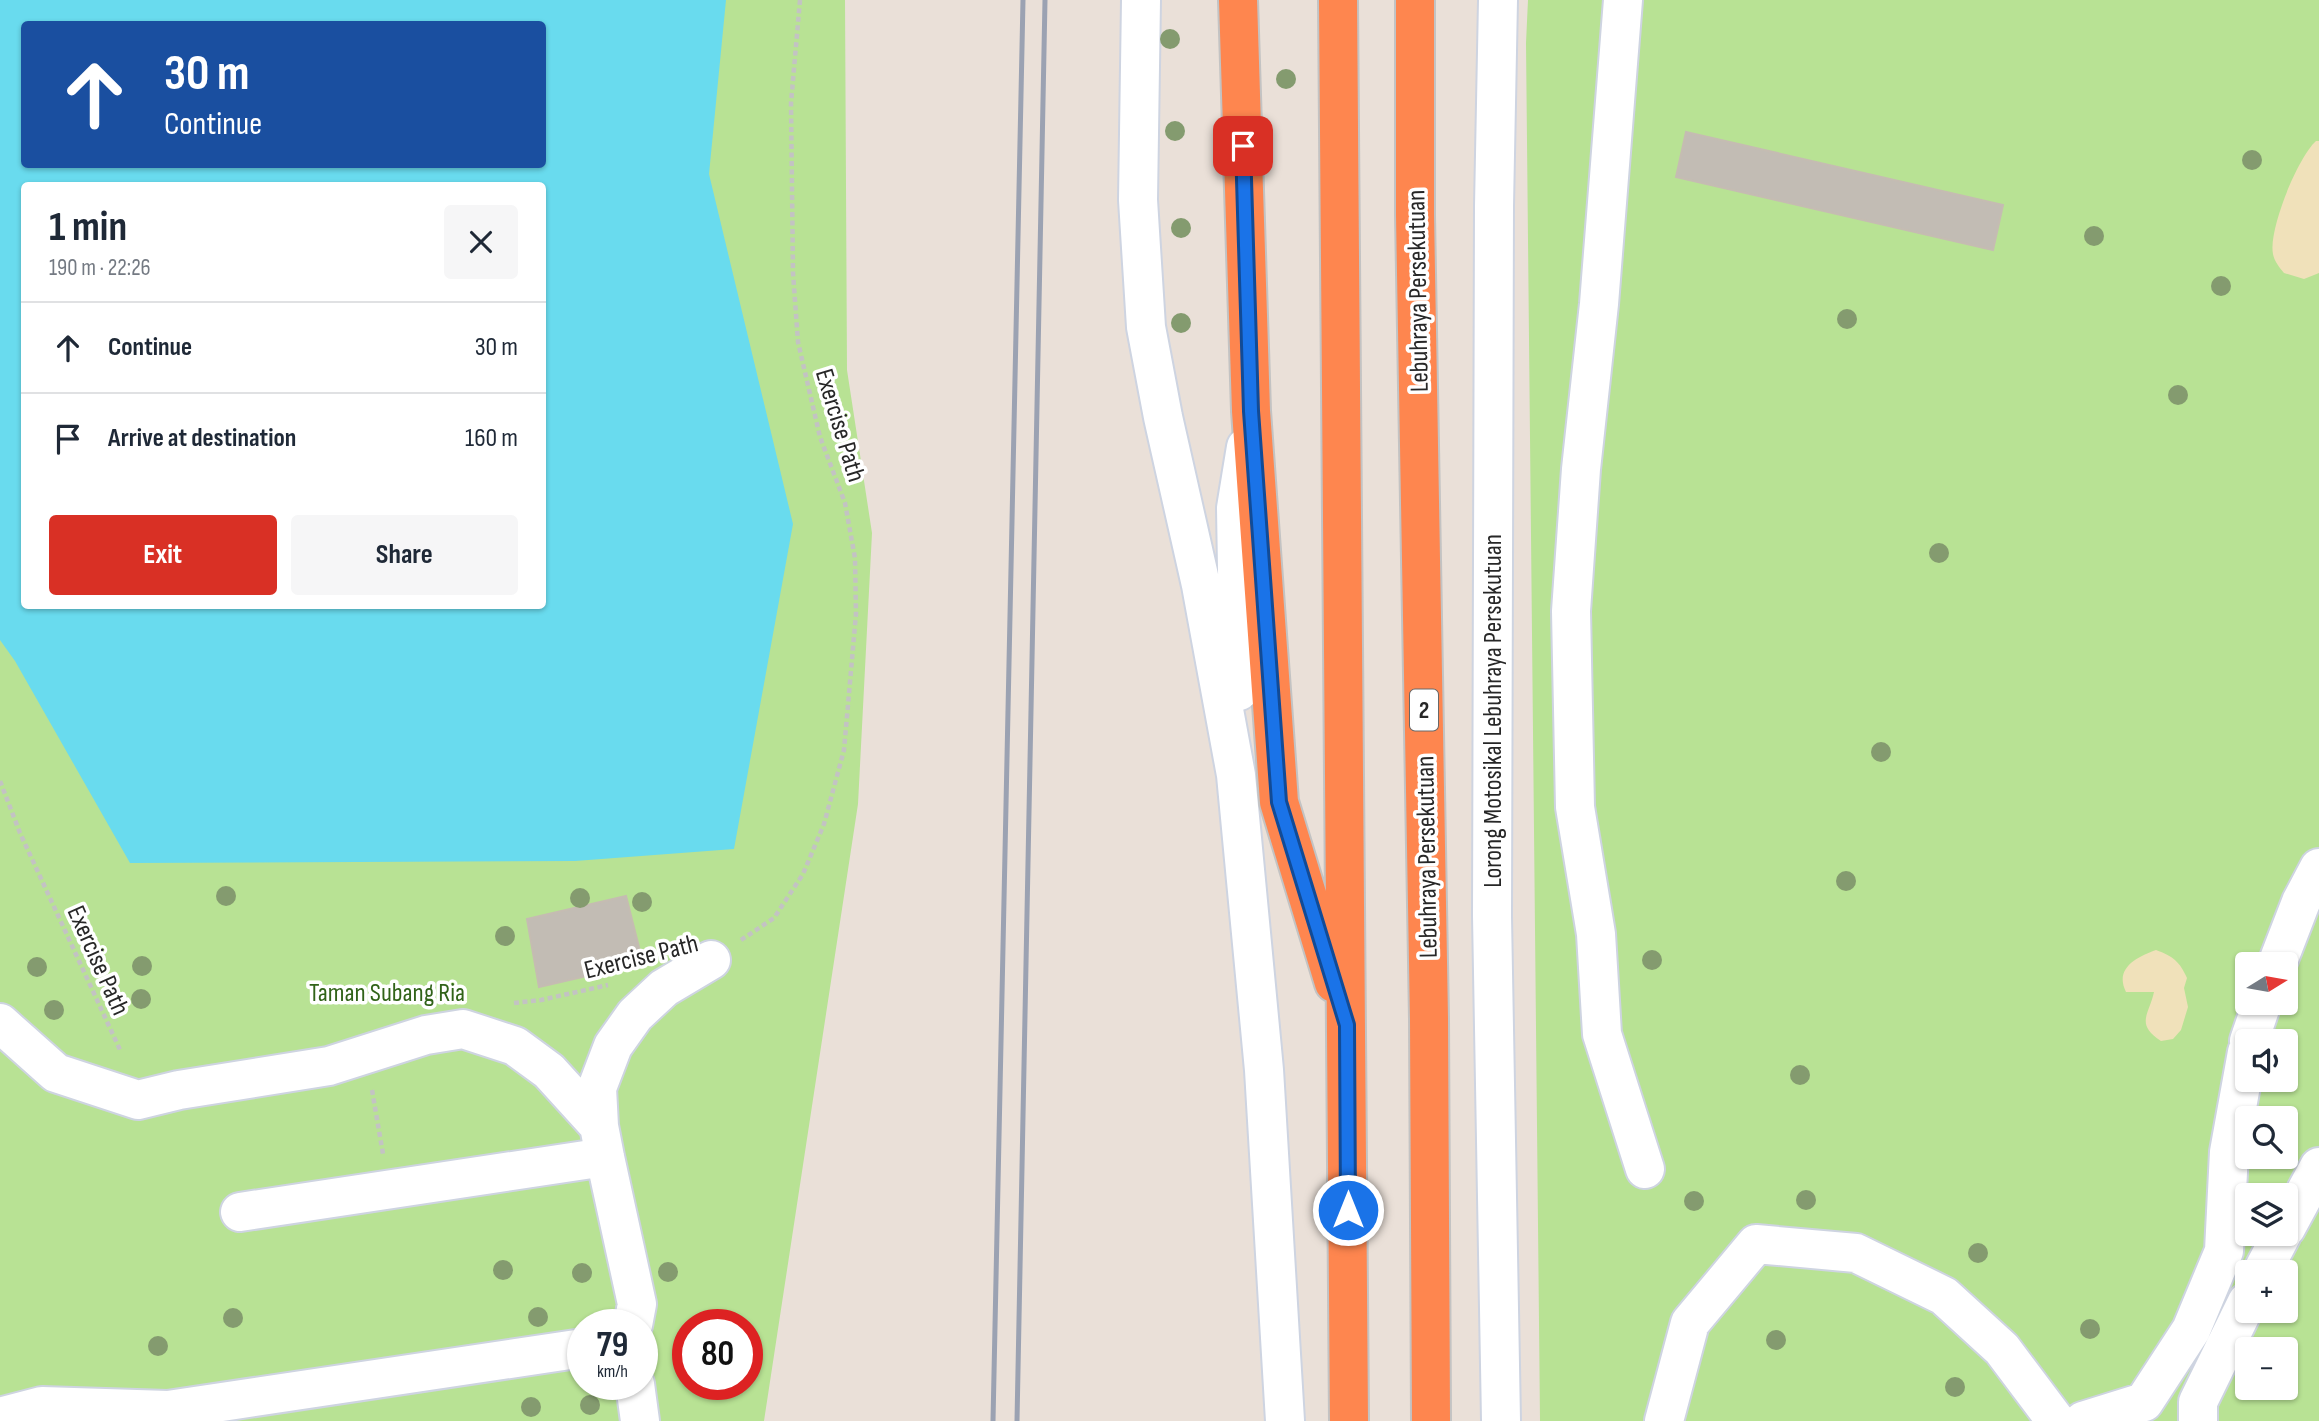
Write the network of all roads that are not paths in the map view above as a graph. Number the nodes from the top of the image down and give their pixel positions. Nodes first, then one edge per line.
1 (1141, 0) edge
2 (1238, 0) edge
3 (1338, 0) edge
4 (1415, 0) edge
5 (1498, 0) edge
6 (1623, 0) edge
7 (1251, 411) junction
8 (1242, 840) junction
9 (2319, 868) edge
10 (2282, 952) edge
11 (711, 961) road end
12 (0, 1024) edge
13 (1347, 1025) junction
14 (2239, 1092) edge
15 (602, 1141) junction
16 (2319, 1167) edge
17 (1646, 1169) dead end
18 (2298, 1206) edge
19 (240, 1212) dead end
20 (636, 1309) edge
21 (2237, 1323) edge
22 (567, 1350) edge
23 (637, 1400) edge
24 (0, 1418) edge
25 (640, 1421) edge
26 (1285, 1421) edge
27 (1349, 1421) edge
28 (1431, 1421) edge
29 (1501, 1421) edge
30 (1664, 1421) edge
31 (2056, 1421) edge
32 (2083, 1421) edge
33 (2198, 1421) edge

1 - 8 lane
2 - 7 highway
3 - 13 highway
4 - 28 highway, Lebuhraya Persekutuan / 2
5 - 29 lane, Lorong Motosikal Lebuhraya Persekutuan
6 - 17 lane
7 - 8 lane
7 - 13 highway
8 - 26 lane
9 - 10 lane
11 - 15 lane
12 - 15 lane
13 - 27 highway
14 - 32 lane
15 - 19 lane
15 - 20 lane
16 - 18 lane
21 - 33 lane
22 - 24 lane
23 - 25 lane
30 - 31 lane

